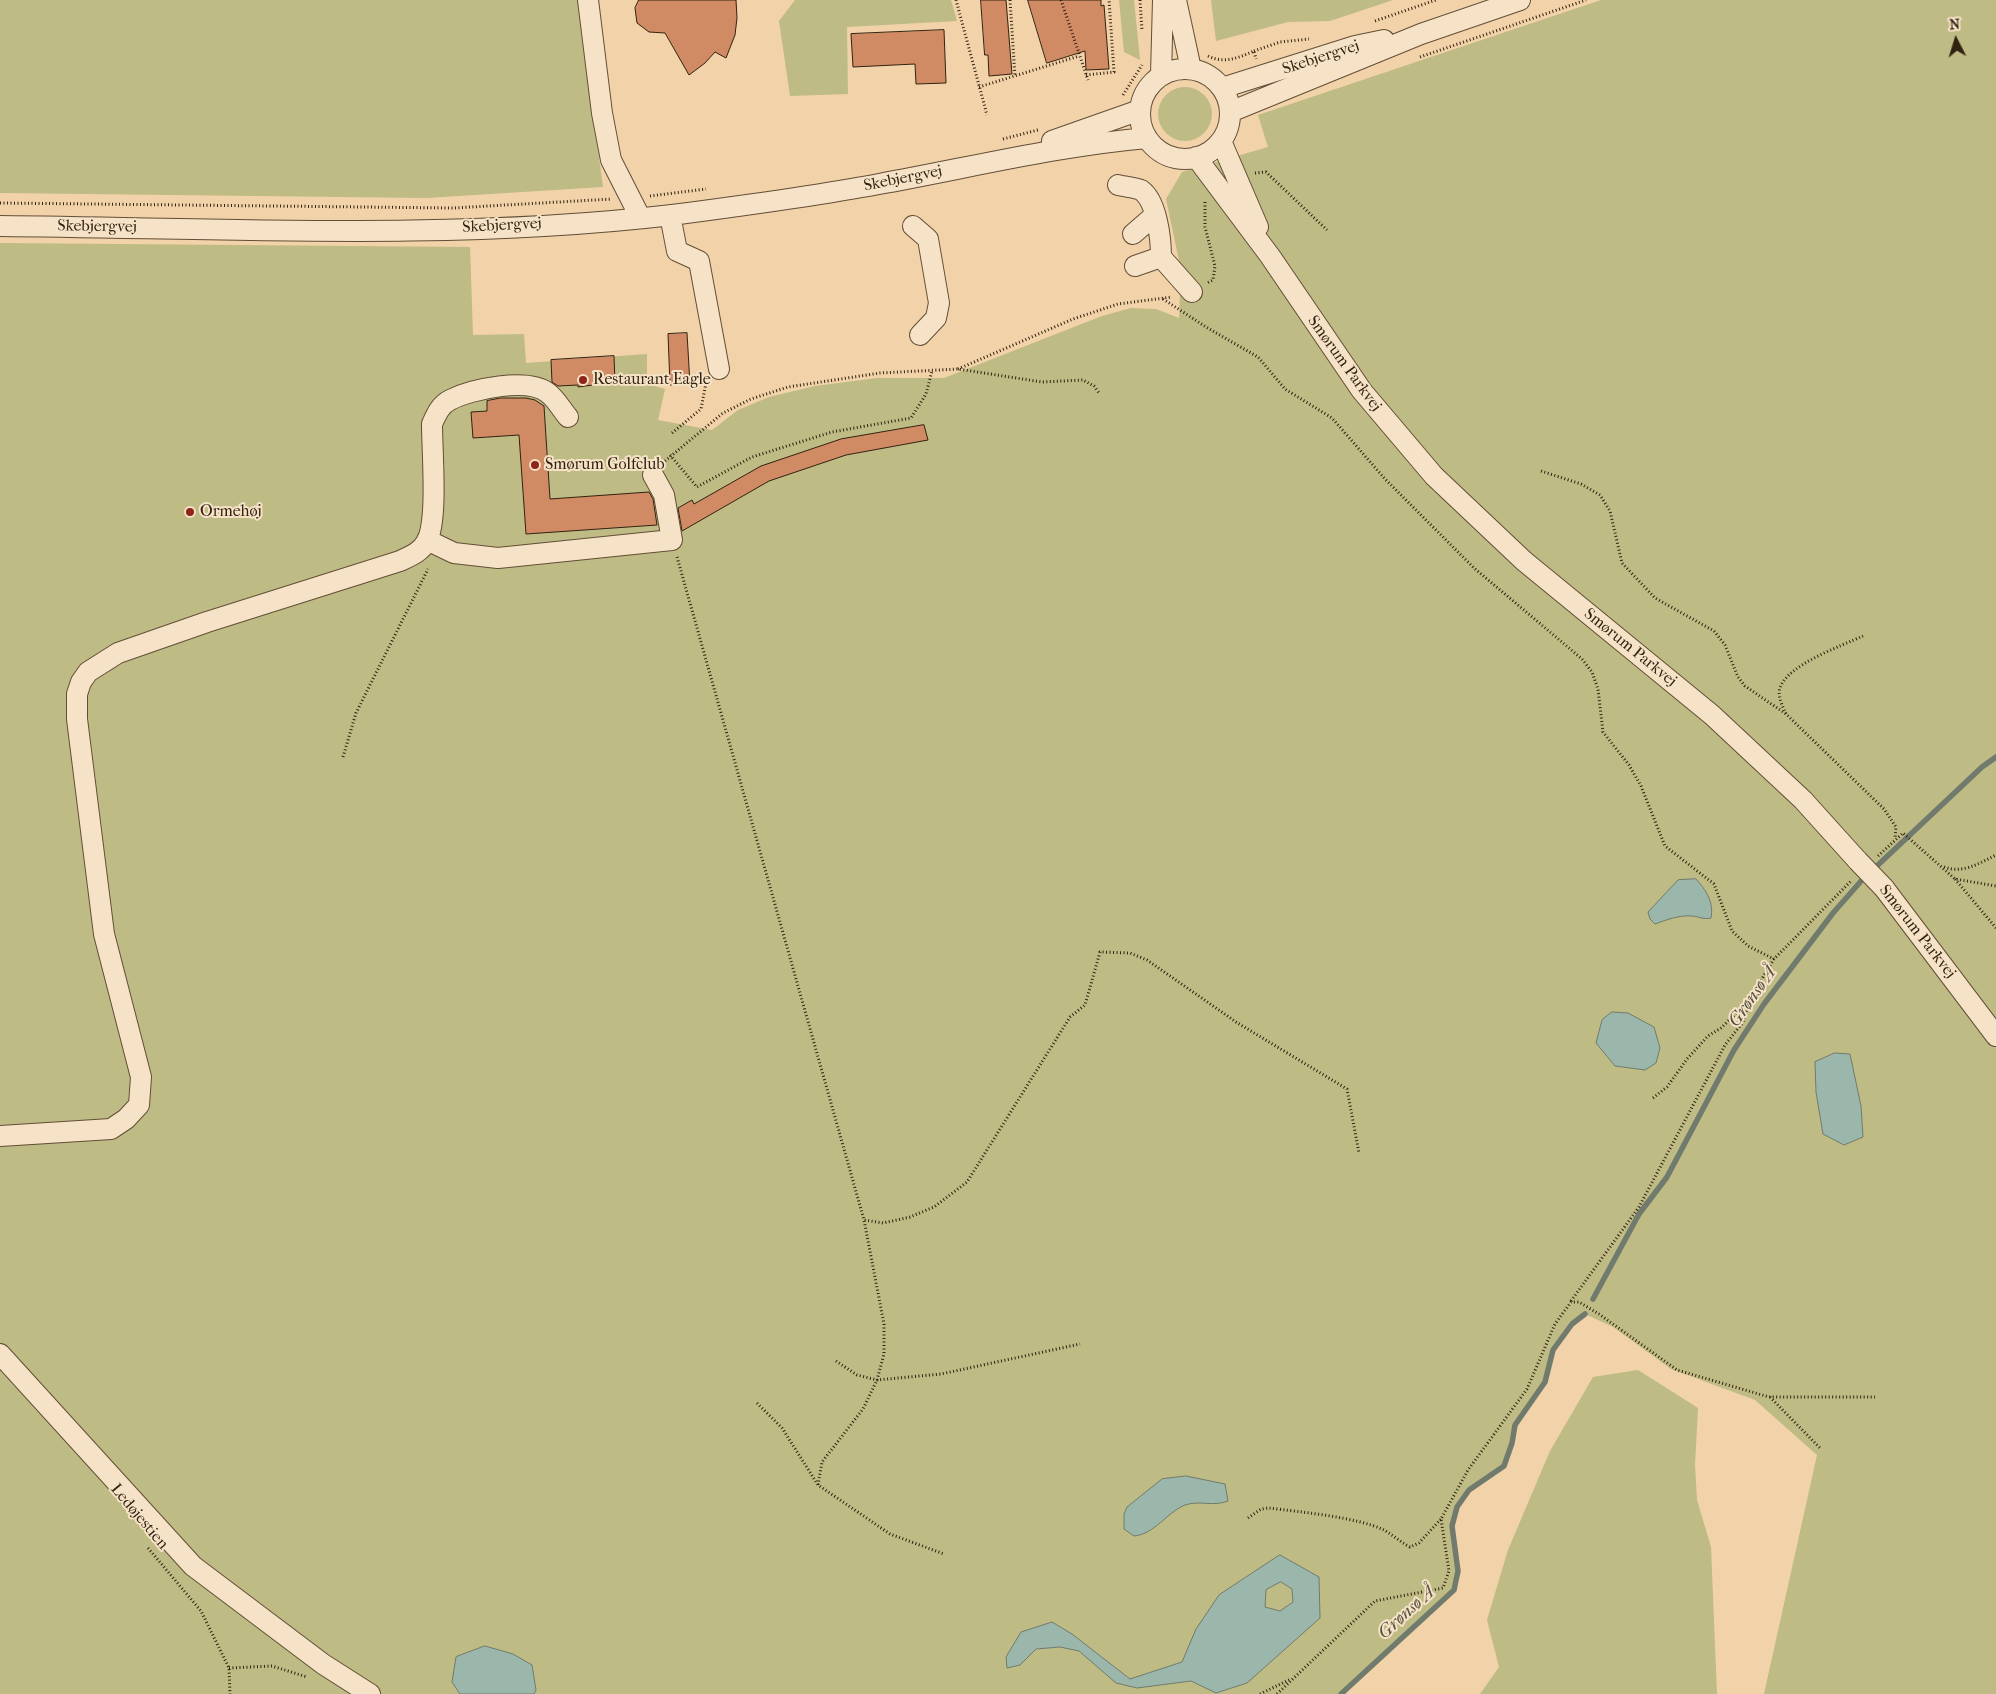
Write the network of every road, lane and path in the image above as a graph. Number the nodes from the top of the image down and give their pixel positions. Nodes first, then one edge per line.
1 (588, 0) edge
2 (956, 0) edge
3 (1010, 0) edge
4 (1061, 0) edge
5 (1109, 0) edge
6 (1140, 0) edge
7 (1163, 0) edge
8 (1176, 0) edge
9 (1520, 0) edge
10 (1586, 0) edge
11 (1142, 34) dead end
12 (1421, 34) junction
13 (1205, 51) dead end
14 (1079, 56) junction
15 (1416, 58) dead end
16 (1191, 69) junction
17 (1086, 75) junction
18 (1161, 75) junction
19 (1015, 77) junction
20 (1262, 77) junction
21 (1088, 80) dead end
22 (979, 87) junction
23 (1222, 88) junction
24 (1140, 110) junction
25 (1230, 112) junction
26 (987, 115) dead end
27 (1147, 138) junction
28 (1221, 141) junction
29 (1196, 157) junction
30 (998, 160) junction
31 (1121, 189) dead end
32 (670, 215) junction
33 (1155, 215) junction
34 (640, 217) junction
35 (0, 226) edge
36 (913, 226) dead end
37 (1133, 234) dead end
38 (1270, 256) junction
39 (1161, 257) junction
40 (1134, 266) dead end
41 (1192, 292) dead end
42 (1163, 299) dead end
43 (920, 335) dead end
44 (932, 371) junction
45 (713, 374) joint
46 (1099, 393) dead end
47 (568, 417) dead end
48 (672, 434) dead end
49 (670, 455) junction
50 (1541, 471) dead end
51 (653, 475) joint
52 (427, 540) junction
53 (672, 540) junction
54 (454, 553) junction
55 (1863, 636) dead end
56 (1786, 714) junction
57 (343, 757) dead end
58 (1895, 838) junction
59 (1996, 855) edge
60 (1862, 866) junction
61 (1942, 866) junction
62 (1955, 879) junction
63 (1996, 886) edge
64 (1996, 928) edge
65 (1774, 959) junction
66 (1750, 998) junction
67 (1996, 1036) edge
68 (1653, 1098) dead end
69 (0, 1136) edge
70 (1359, 1153) dead end
71 (864, 1220) junction
72 (1571, 1302) junction
73 (1080, 1344) dead end
74 (0, 1354) edge
75 (836, 1361) dead end
76 (877, 1380) junction
77 (1769, 1397) junction
78 (1876, 1397) dead end
79 (756, 1402) dead end
80 (1821, 1449) dead end
81 (818, 1485) junction
82 (1248, 1518) dead end
83 (1441, 1519) junction
84 (144, 1543) dead end
85 (944, 1554) dead end
86 (229, 1668) junction
87 (312, 1678) dead end
88 (1293, 1678) junction
89 (230, 1694) edge
90 (370, 1694) edge
91 (1260, 1694) edge
92 (1277, 1694) edge

1 - 34 street
2 - 22 path
3 - 19 path
4 - 14 path
5 - 17 path
6 - 11 path
7 - 18 street
8 - 16 street
9 - 12 street, Skebjergvej
10 - 15 path
12 - 20 street, Skebjergvej
12 - 25 street, Skebjergvej
13 - 20 path
14 - 17 path
14 - 19 path
16 - 18 street
16 - 23 street
17 - 21 path
18 - 24 street
19 - 22 path
20 - 23 street, Skebjergvej
22 - 26 path
23 - 25 street
24 - 27 street
24 - 30 street, Skebjergvej
25 - 28 street
27 - 29 street
27 - 30 street, Skebjergvej
28 - 29 street
28 - 38 street, Smørum Parkvej
29 - 38 street, Smørum Parkvej
30 - 32 street, Skebjergvej
31 - 33 street
32 - 34 street, Skebjergvej
32 - 45 street
33 - 37 street
33 - 39 street
34 - 35 street, Skebjergvej
36 - 43 street
38 - 60 street, Smørum Parkvej
39 - 40 street
39 - 41 street
42 - 65 path
44 - 46 path
44 - 49 path
44 - 49 path
45 - 48 path
47 - 52 street
49 - 51 path
50 - 56 path
51 - 53 street
52 - 54 street
52 - 69 street
53 - 54 street
53 - 71 path
54 - 57 path
55 - 56 path
56 - 58 path
58 - 60 path
58 - 61 path
59 - 61 path
60 - 65 path
60 - 67 street, Smørum Parkvej, bridge
61 - 62 path
62 - 63 path
62 - 64 path
65 - 66 path
66 - 68 path
66 - 72 path
70 - 71 path
71 - 76 path
72 - 77 path
72 - 83 path
73 - 76 path
74 - 90 street
75 - 76 path
76 - 81 path
77 - 78 path
77 - 80 path
79 - 81 path
81 - 85 path
82 - 83 path
83 - 88 path
84 - 86 path, Ledøjestien
86 - 87 path
86 - 89 path, Ledøjestien
88 - 91 path
88 - 92 path

